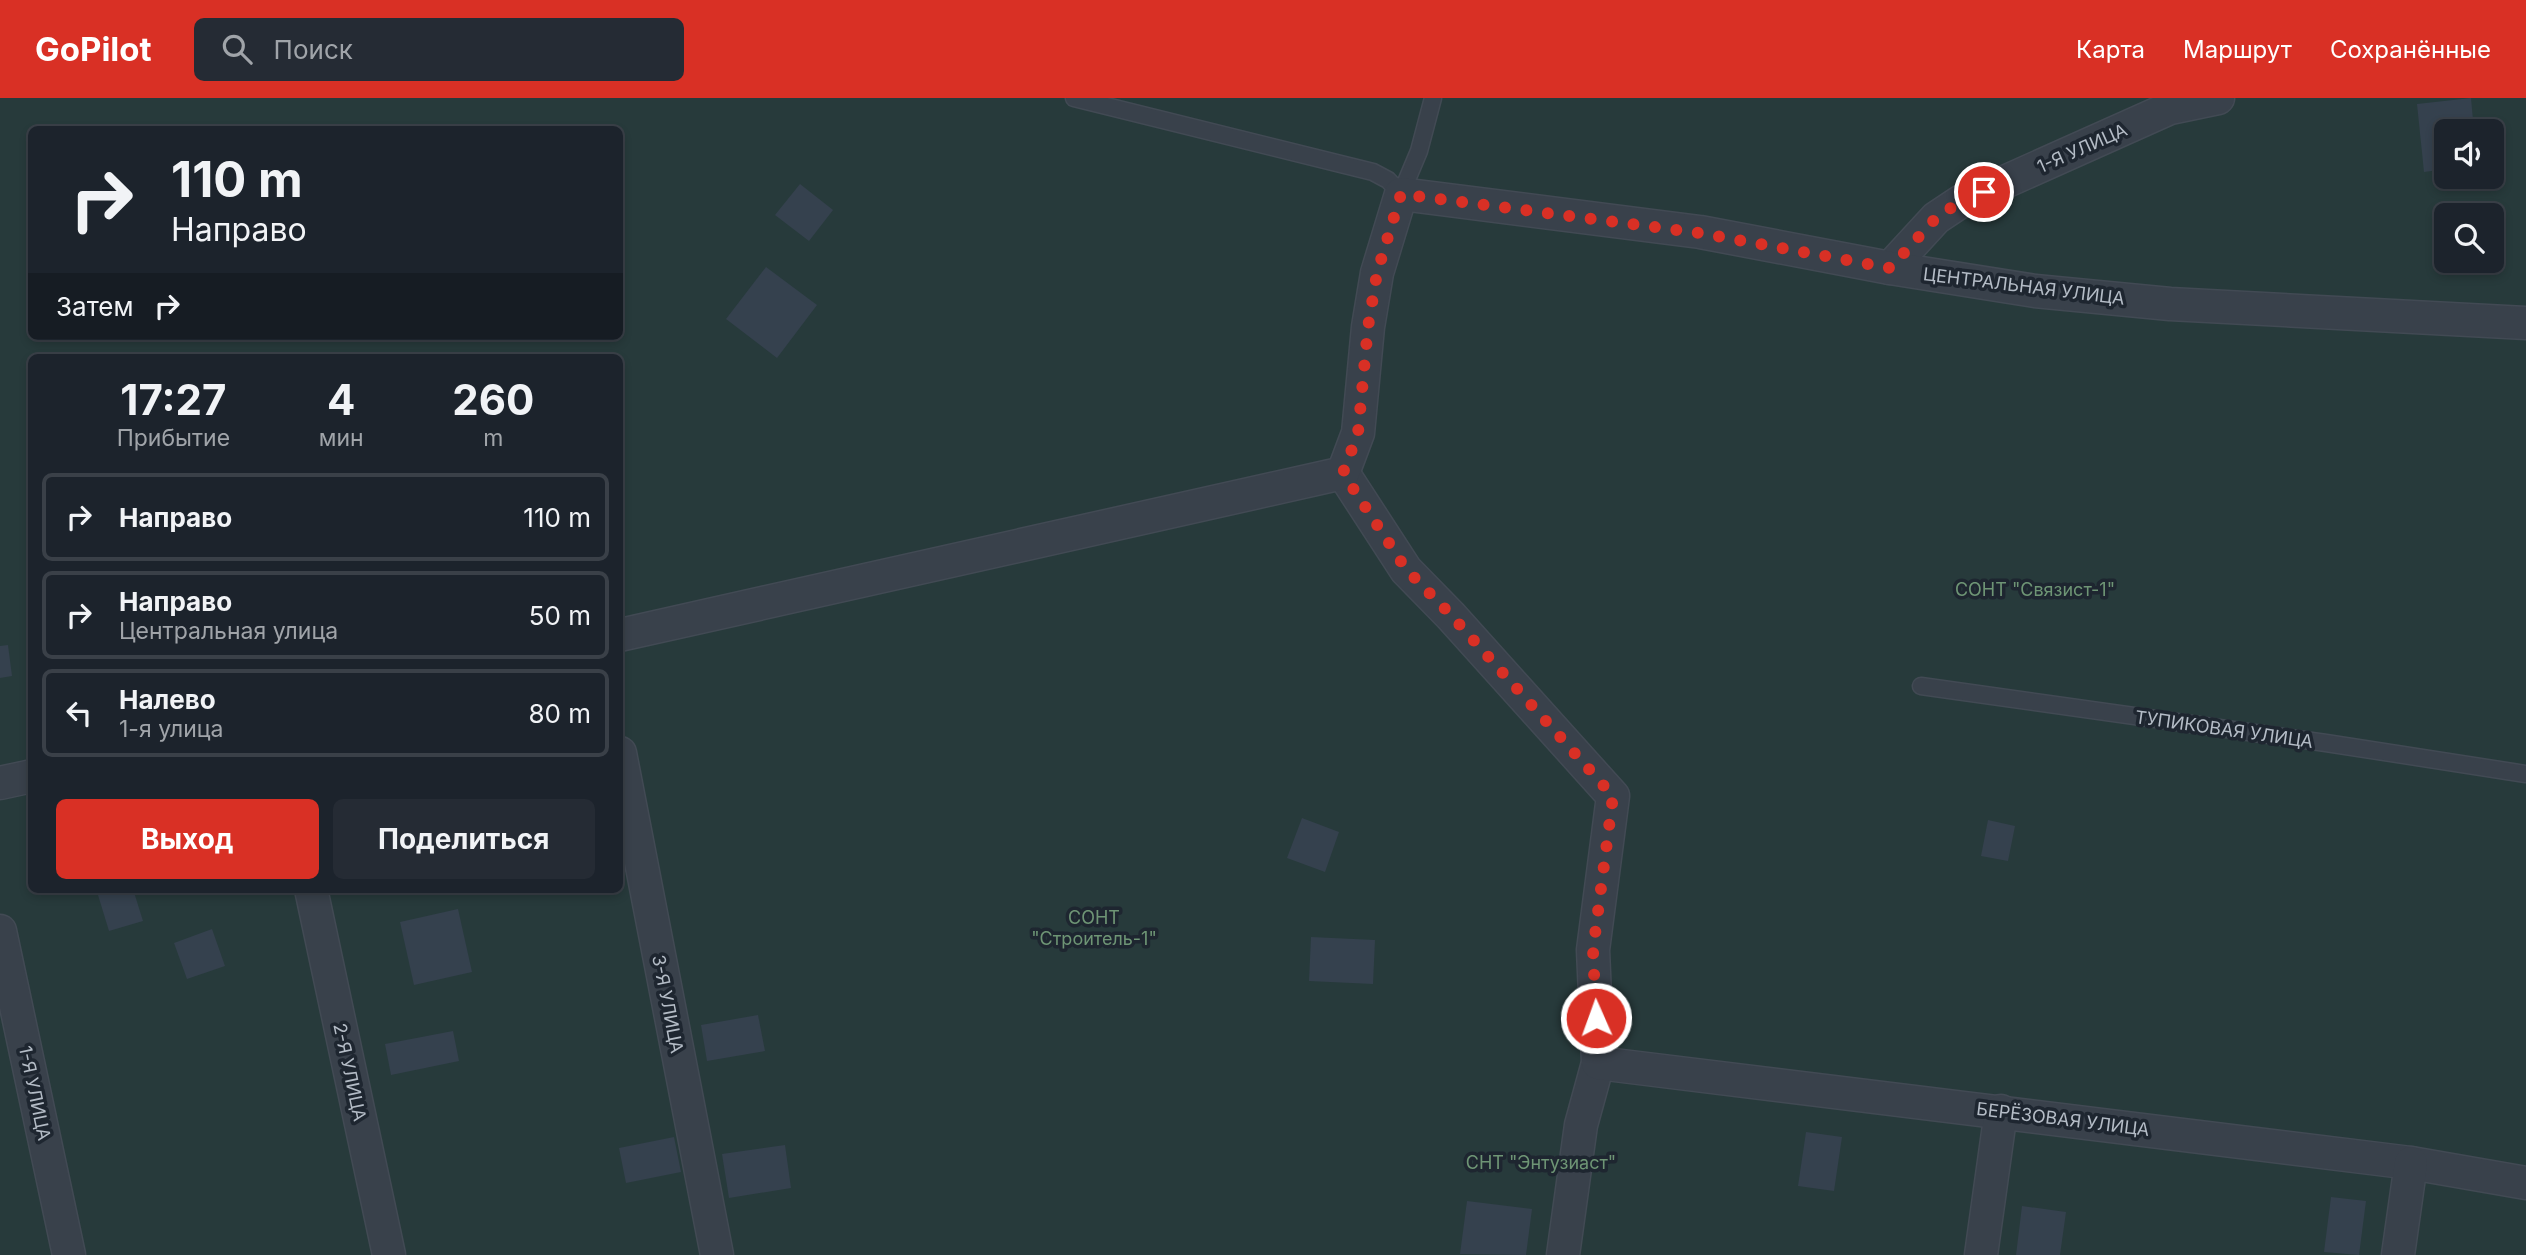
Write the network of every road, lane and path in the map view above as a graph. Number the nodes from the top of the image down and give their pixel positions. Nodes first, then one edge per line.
1 (1074, 98) edge
2 (1433, 98) edge
3 (2218, 98) edge
4 (1401, 194) junction
5 (1890, 268) junction
6 (2526, 323) edge
7 (1343, 473) junction
8 (623, 634) edge
9 (1921, 686) dead end
10 (623, 769) edge
11 (2526, 774) edge
12 (28, 777) edge
13 (0, 783) edge
14 (312, 893) edge
15 (0, 930) edge
16 (1598, 1063) junction
17 (2001, 1111) junction
18 (2411, 1163) junction
19 (2526, 1183) edge
20 (69, 1255) edge
21 (388, 1255) edge
22 (717, 1255) edge
23 (1563, 1255) edge
24 (1981, 1255) edge
25 (2398, 1255) edge

1 - 4 lane
2 - 4 lane
3 - 5 street, 1-Я УЛИЦА
4 - 5 street, ЦЕНТРАЛЬНАЯ УЛИЦА
4 - 7 street
5 - 6 street, ЦЕНТРАЛЬНАЯ УЛИЦА
7 - 8 street
7 - 16 street
9 - 11 lane, ТУПИКОВАЯ УЛИЦА
10 - 22 street, 3-Я УЛИЦА
12 - 13 street
14 - 21 street, 2-Я УЛИЦА
15 - 20 street, 1-Я УЛИЦА
16 - 17 street, БЕРЁЗОВАЯ УЛИЦА
16 - 23 street
17 - 18 street, БЕРЁЗОВАЯ УЛИЦА
17 - 24 street
18 - 19 street, БЕРЁЗОВАЯ УЛИЦА
18 - 25 street

